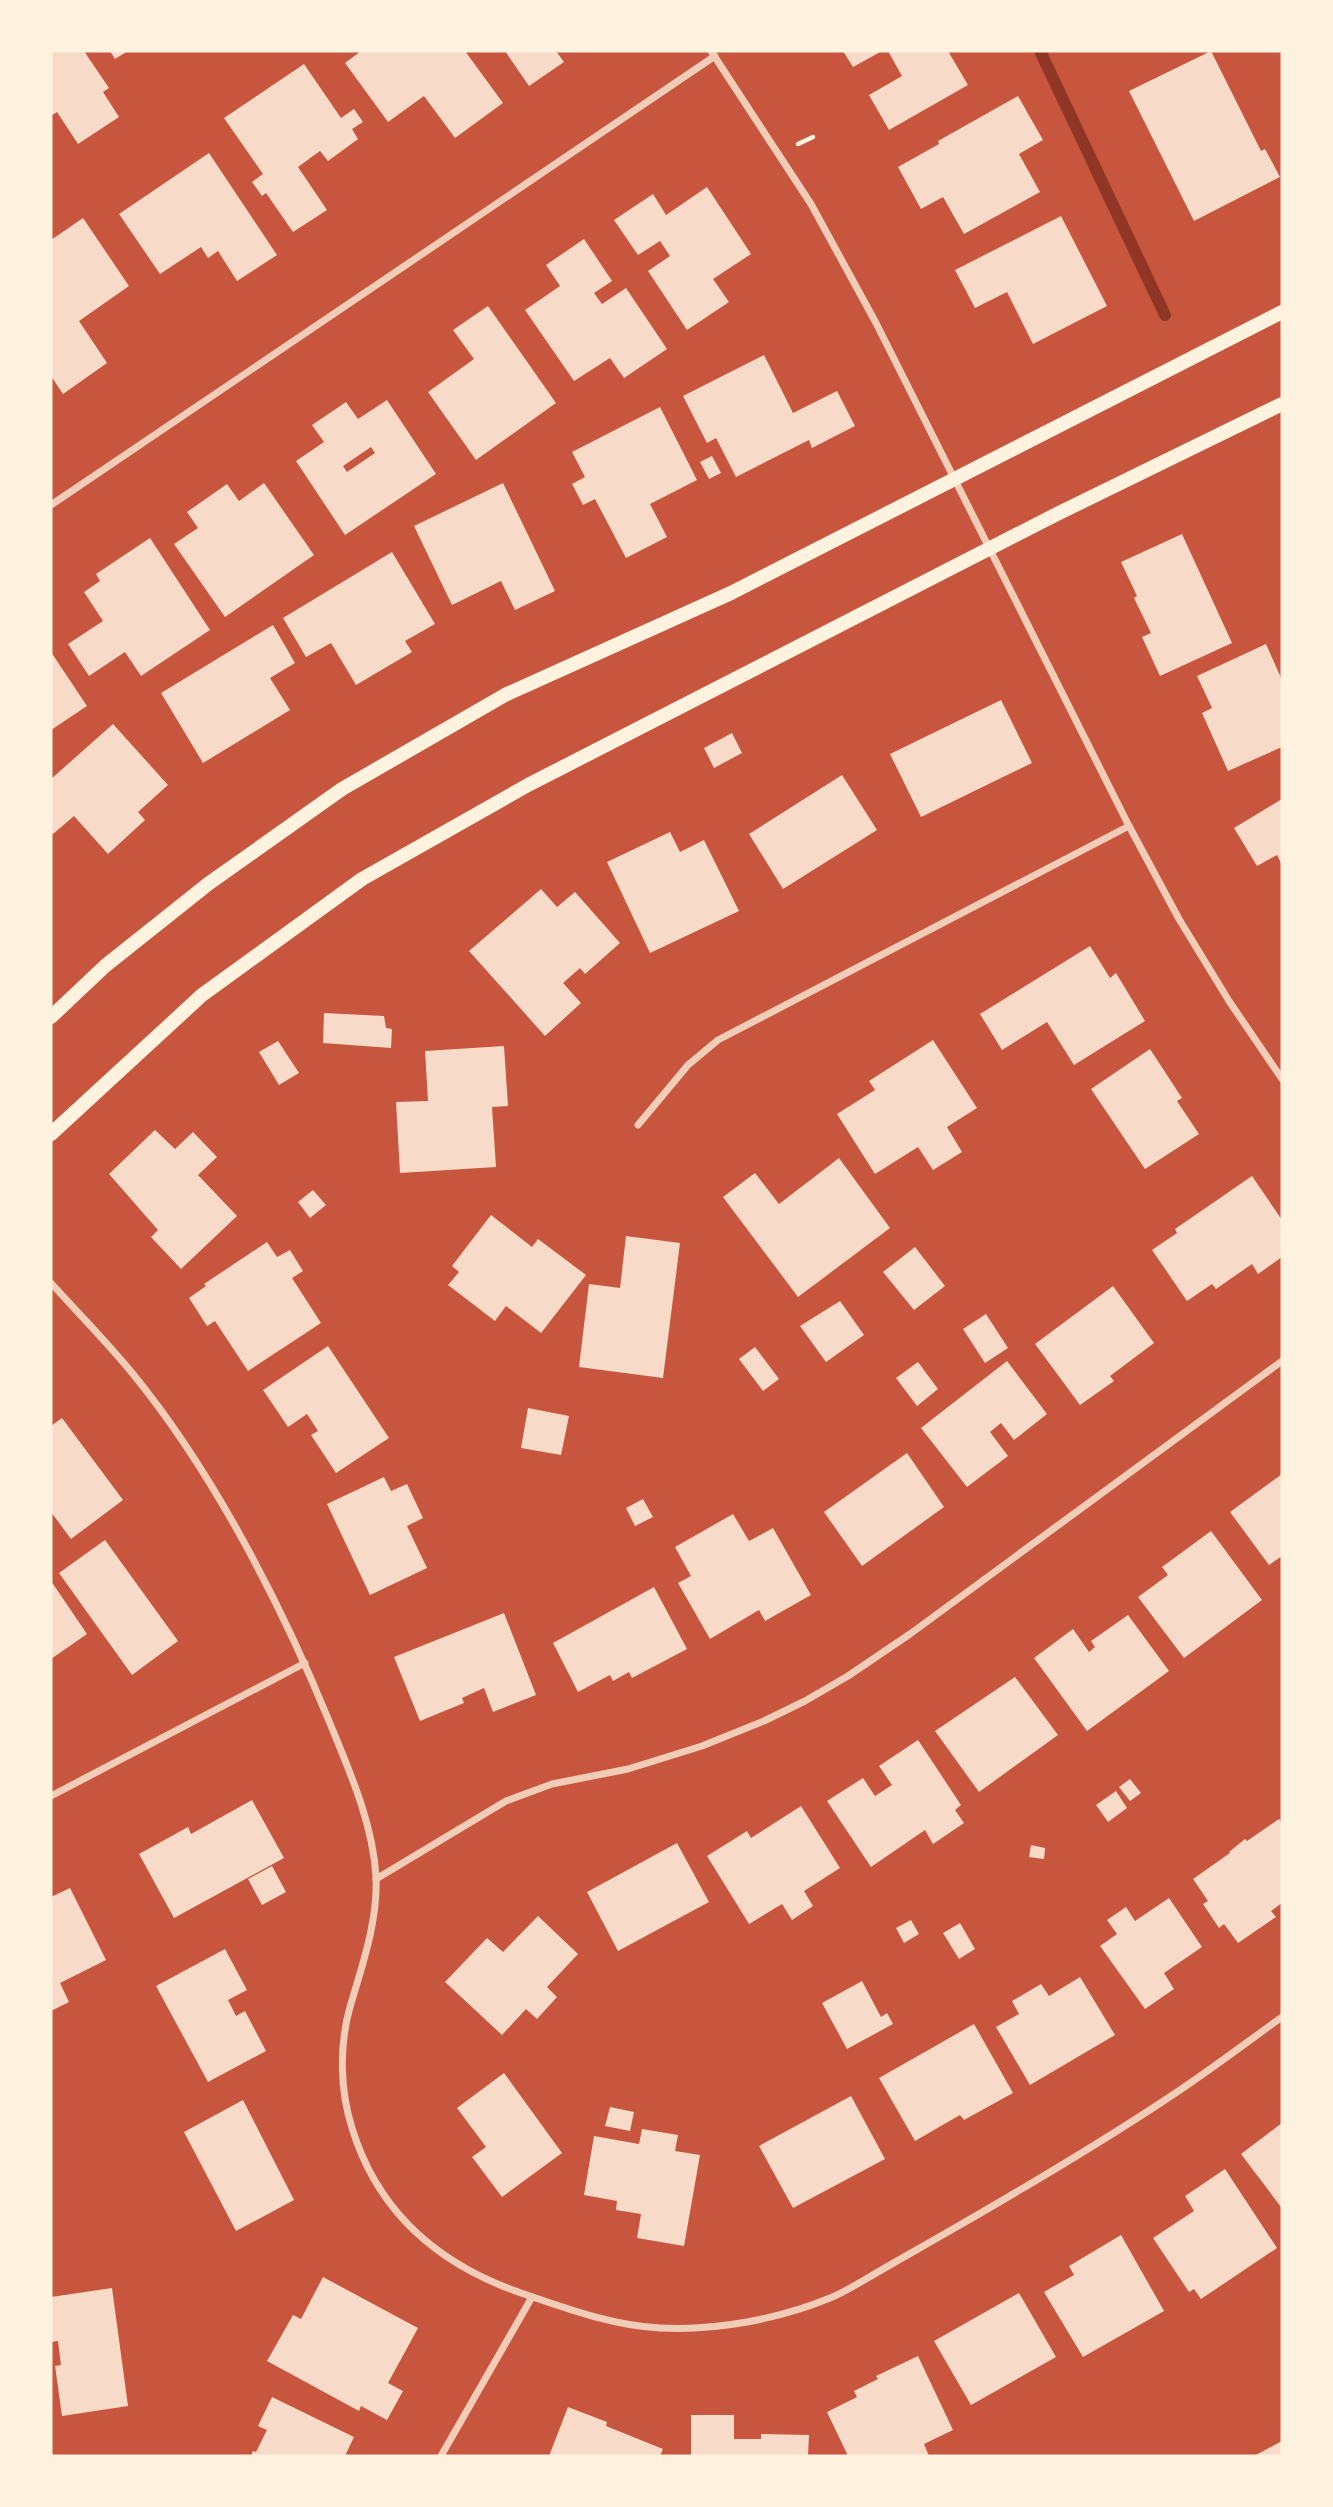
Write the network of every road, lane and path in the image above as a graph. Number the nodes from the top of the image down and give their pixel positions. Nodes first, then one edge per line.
1 (713, 53) edge
2 (1282, 312) edge
3 (1282, 404) edge
4 (954, 479) junction
5 (51, 505) edge
6 (989, 548) junction
7 (1129, 826) junction
8 (51, 1017) edge
9 (1282, 1079) edge
10 (638, 1125) dead end
11 (51, 1134) edge
12 (51, 1283) edge
13 (1282, 1361) edge
14 (305, 1664) junction
15 (51, 1796) edge
16 (376, 1879) junction
17 (1282, 2017) edge
18 (532, 2297) junction
19 (441, 2456) edge

1 - 4 street
1 - 5 street
2 - 4 main road
3 - 6 main road
4 - 6 street
4 - 8 main road
6 - 7 street
6 - 11 main road
7 - 9 street
7 - 10 street
12 - 14 street
13 - 16 street
14 - 15 street
14 - 16 street
16 - 18 street
17 - 18 street
18 - 19 street

